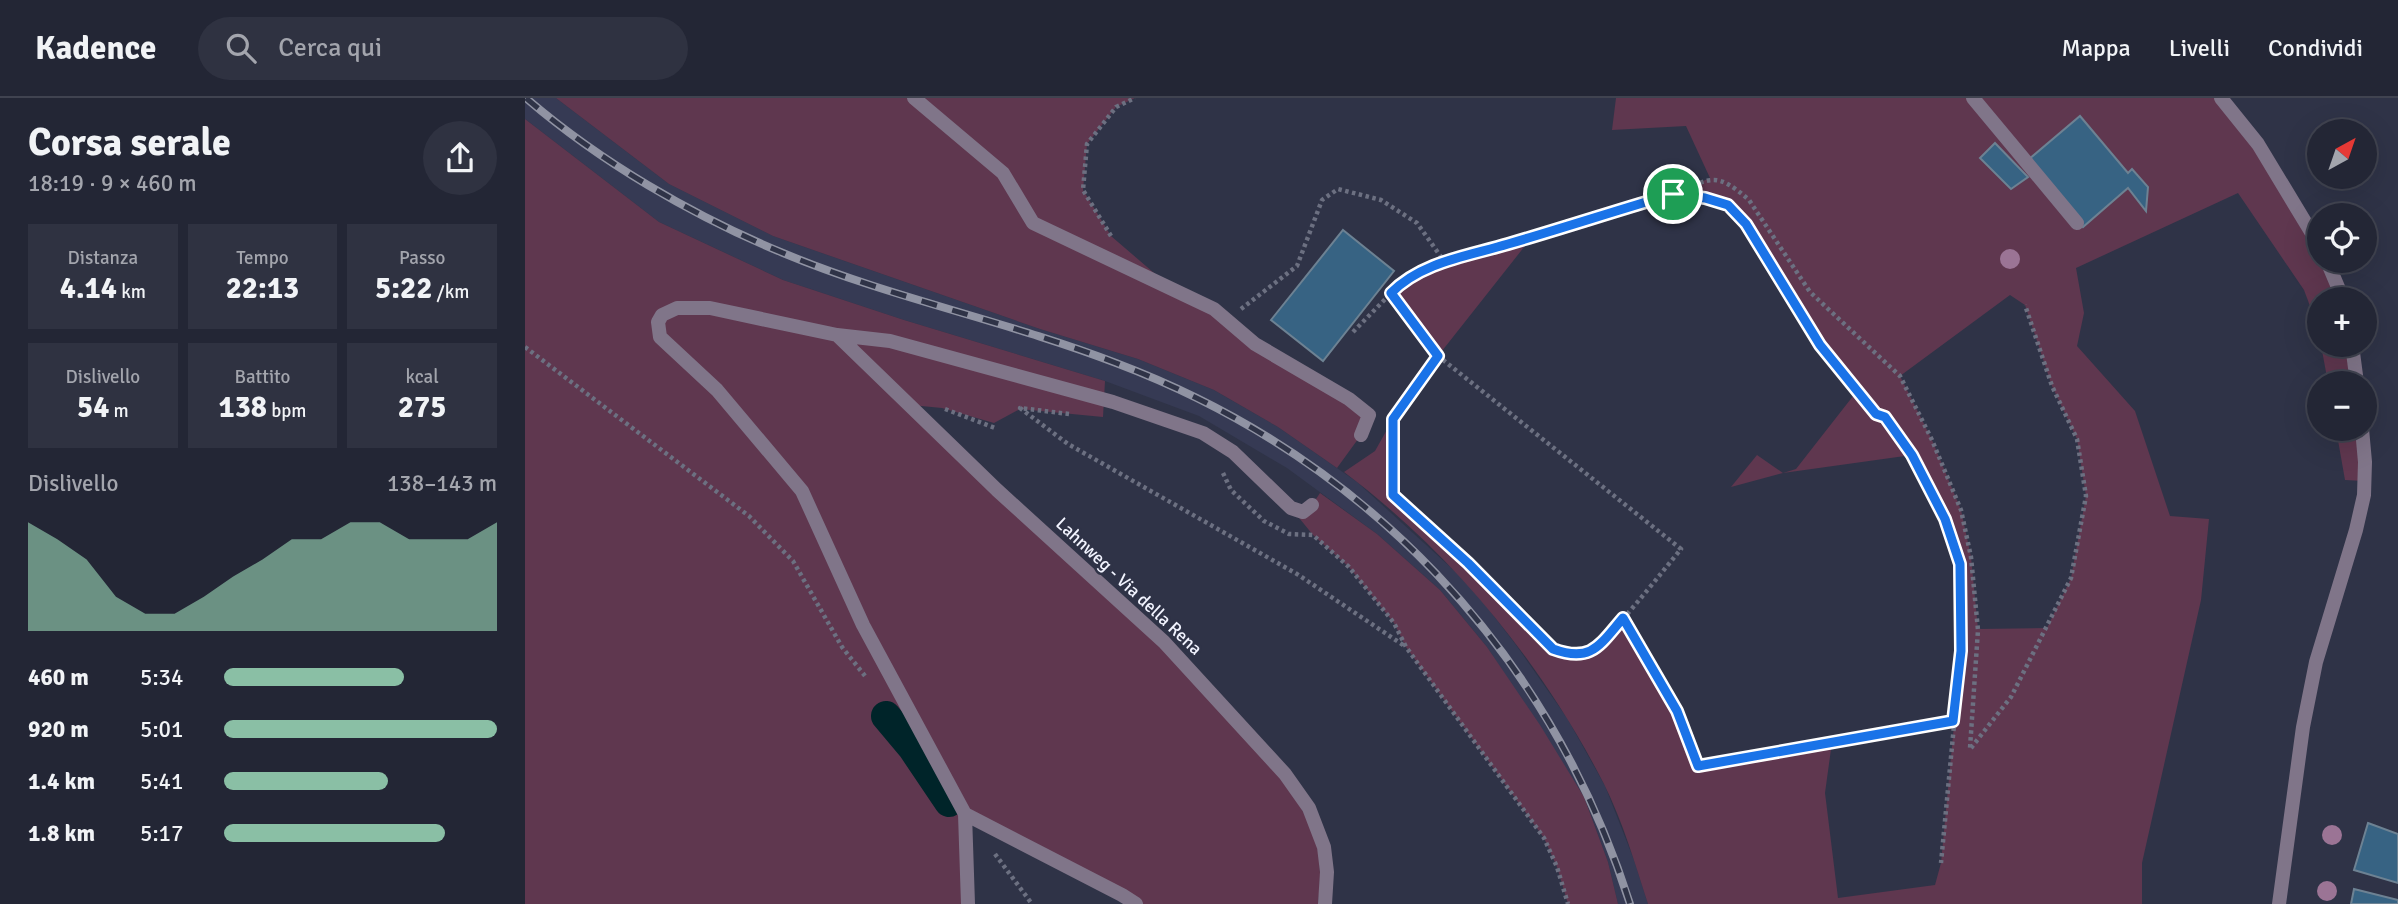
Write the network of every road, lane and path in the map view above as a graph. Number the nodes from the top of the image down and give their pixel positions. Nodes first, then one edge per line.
1 (914, 98) edge
2 (1135, 98) edge
3 (1973, 98) edge
4 (2221, 98) edge
5 (1673, 194) junction
6 (2077, 223) dead end
7 (2307, 225) edge
8 (1120, 244) dead end
9 (1444, 261) junction
10 (1391, 293) junction
11 (2025, 305) dead end
12 (1226, 320) junction
13 (1353, 332) dead end
14 (837, 335) junction
15 (525, 347) edge
16 (1438, 356) junction
17 (910, 405) junction
18 (1075, 414) dead end
19 (995, 429) dead end
20 (1361, 435) dead end
21 (2363, 441) edge
22 (1221, 469) dead end
23 (1312, 505) dead end
24 (1623, 618) junction
25 (1406, 647) junction
26 (866, 678) dead end
27 (1953, 721) junction
28 (965, 814) junction
29 (989, 846) dead end
30 (1941, 863) dead end
31 (968, 904) edge
32 (1033, 904) edge
33 (1136, 904) edge
34 (1325, 904) edge
35 (1568, 904) edge
36 (2279, 904) edge

1 - 12 street
2 - 8 path
3 - 6 street
4 - 7 street
5 - 9 path
5 - 11 path
5 - 27 path
9 - 10 path
9 - 12 path
10 - 13 path
10 - 16 path
12 - 20 street
14 - 17 street, Lahnweg - Via della Rena
14 - 23 street
14 - 28 street
15 - 26 path
16 - 24 path
16 - 24 path
17 - 19 path
17 - 34 street, Lahnweg - Via della Rena
18 - 25 path
21 - 36 street
22 - 25 path
24 - 27 path
25 - 35 path
27 - 30 path
28 - 31 street
28 - 33 street
29 - 32 path

